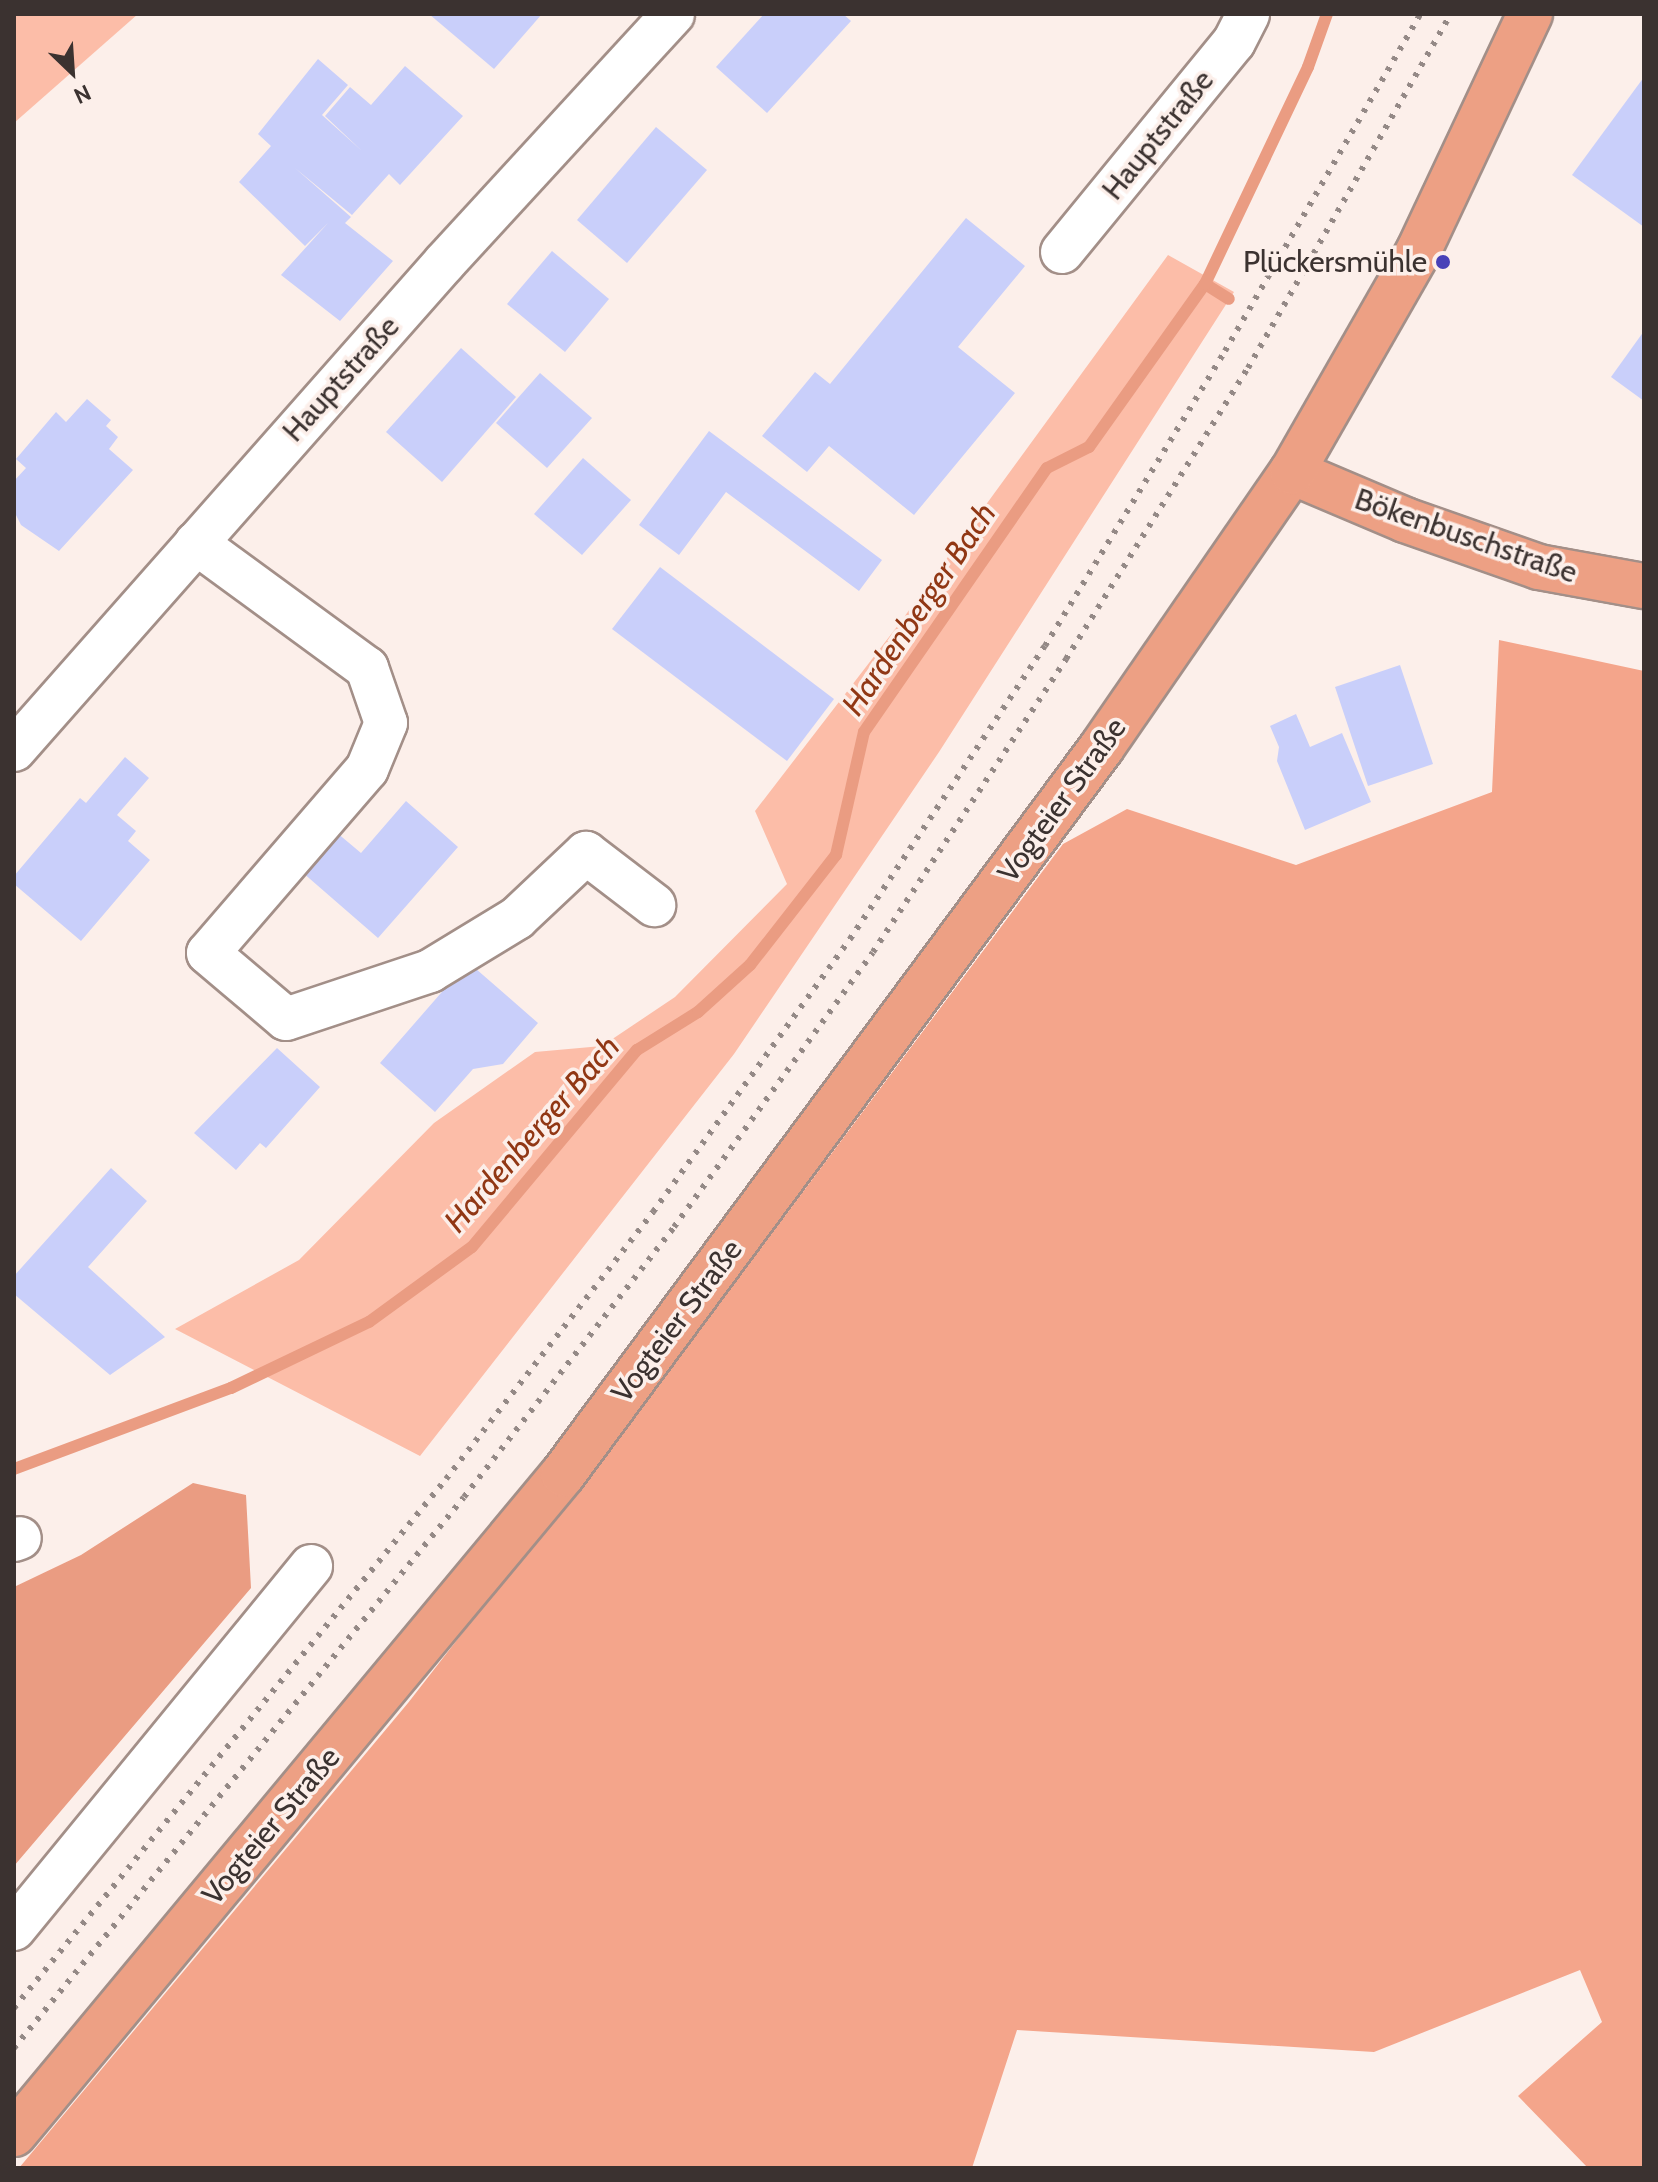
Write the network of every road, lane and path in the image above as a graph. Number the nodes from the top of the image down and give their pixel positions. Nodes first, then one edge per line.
1 (673, 14) edge
2 (1248, 14) edge
3 (1530, 14) edge
4 (1062, 252) dead end
5 (1292, 472) junction
6 (196, 543) junction
7 (1644, 586) edge
8 (14, 750) edge
9 (654, 905) dead end
10 (311, 1566) dead end
11 (14, 1929) edge
12 (14, 2134) edge

1 - 6 street, Hauptstraße
2 - 4 street, Hauptstraße
3 - 5 main road
5 - 7 main road, Bökenbuschstraße
5 - 12 main road, Vogteier Straße
6 - 8 street, Hauptstraße
6 - 9 street
10 - 11 street

